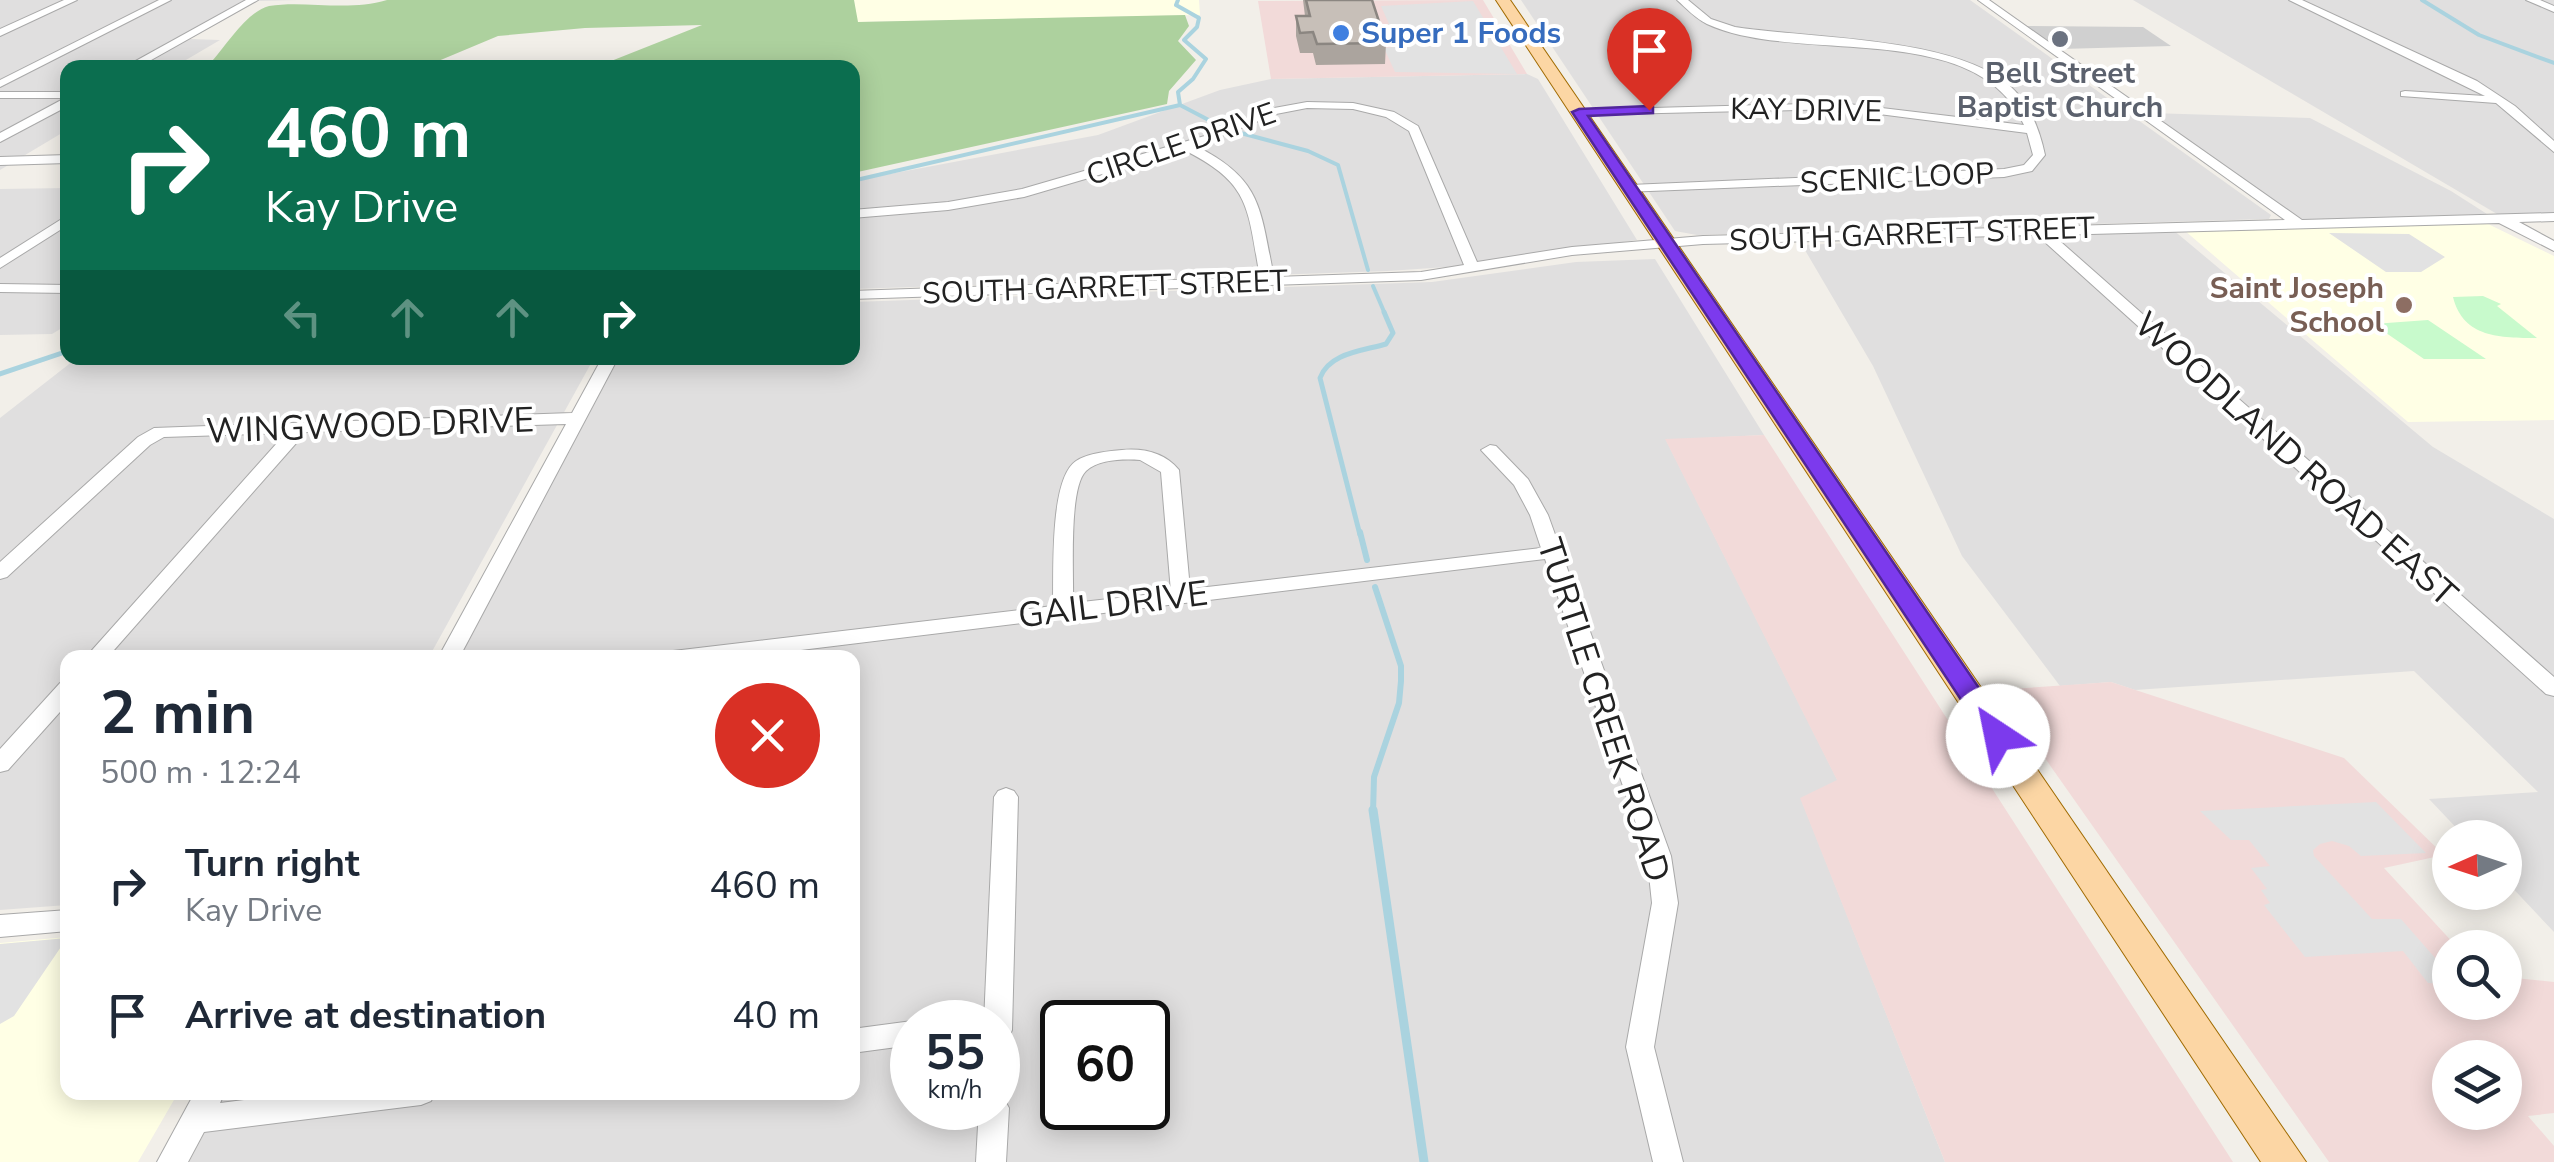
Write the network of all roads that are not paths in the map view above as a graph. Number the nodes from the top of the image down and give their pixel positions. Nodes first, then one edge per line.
1 (72, 0) edge
2 (166, 0) edge
3 (253, 0) edge
4 (1503, 0) edge
5 (1682, 0) edge
6 (1982, 0) edge
7 (2294, 0) edge
8 (2531, 0) edge
9 (2554, 9) edge
10 (0, 33) edge
11 (143, 60) edge
12 (0, 84) edge
13 (2405, 94) dead end
14 (0, 95) edge
15 (60, 98) edge
16 (2500, 100) junction
17 (60, 103) edge
18 (1579, 112) junction
19 (2032, 130) junction
20 (0, 138) edge
21 (1186, 146) junction
22 (2554, 148) edge
23 (60, 159) edge
24 (0, 161) edge
25 (1630, 189) junction
26 (860, 213) edge
27 (2554, 217) edge
28 (2502, 218) junction
29 (2298, 223) junction
30 (60, 224) edge
31 (2038, 229) junction
32 (1666, 243) junction
33 (2554, 248) edge
34 (0, 264) edge
35 (1473, 268) junction
36 (1268, 282) junction
37 (0, 288) edge
38 (60, 289) edge
39 (860, 295) edge
40 (606, 365) edge
41 (580, 418) junction
42 (300, 428) junction
43 (1490, 450) dead end
44 (1553, 552) junction
45 (0, 574) edge
46 (1181, 596) junction
47 (1063, 608) junction
48 (102, 650) edge
49 (452, 650) edge
50 (735, 650) edge
51 (2554, 689) edge
52 (60, 697) edge
53 (0, 764) edge
54 (1006, 796) dead end
55 (60, 921) edge
56 (0, 926) edge
57 (999, 1000) edge
58 (890, 1037) edge
59 (860, 1040) edge
60 (206, 1100) edge
61 (357, 1100) edge
62 (196, 1120) junction
63 (993, 1130) edge
64 (172, 1162) edge
65 (991, 1162) edge
66 (1668, 1162) edge
67 (2284, 1162) edge

1 - 10 street
2 - 12 street
3 - 11 street
4 - 18 main road
5 - 19 street, SCENIC LOOP
6 - 29 street
7 - 16 street
8 - 9 street
13 - 16 street
14 - 15 street
16 - 22 street
17 - 20 street
18 - 19 street, KAY DRIVE
18 - 25 main road
19 - 25 street, SCENIC LOOP
21 - 26 street, CIRCLE DRIVE
21 - 35 street, CIRCLE DRIVE
21 - 36 street
23 - 24 street
25 - 32 main road
27 - 28 street, SOUTH GARRETT STREET
28 - 29 street, SOUTH GARRETT STREET
28 - 33 street
29 - 31 street, SOUTH GARRETT STREET
30 - 34 street
31 - 32 street, SOUTH GARRETT STREET
31 - 51 street, WOODLAND ROAD EAST
32 - 35 street, SOUTH GARRETT STREET
32 - 67 main road
35 - 36 street, SOUTH GARRETT STREET
36 - 39 street, SOUTH GARRETT STREET
37 - 38 street
40 - 41 street
41 - 42 street, WINGWOOD DRIVE
41 - 49 street
42 - 45 street, WINGWOOD DRIVE
42 - 48 street
43 - 44 street, TURTLE CREEK ROAD
44 - 46 street, GAIL DRIVE
44 - 66 street, TURTLE CREEK ROAD
46 - 47 street, GAIL DRIVE
46 - 47 street
47 - 50 street, GAIL DRIVE
52 - 53 street
54 - 57 street
55 - 56 street
58 - 59 street
60 - 62 street
61 - 62 street
62 - 64 street
63 - 65 street

